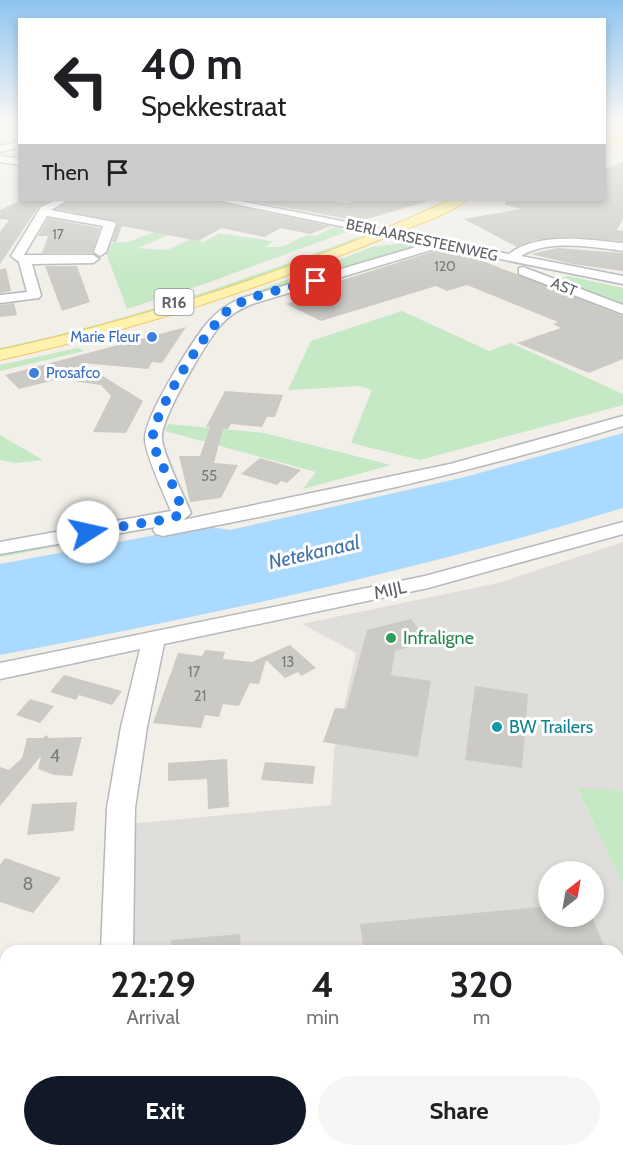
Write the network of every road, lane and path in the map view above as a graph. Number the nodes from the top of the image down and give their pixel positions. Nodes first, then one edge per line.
1 (61, 201) edge
2 (230, 201) edge
3 (446, 201) edge
4 (456, 201) edge
5 (44, 212) junction
6 (381, 231) junction
7 (443, 243) junction
8 (623, 247) edge
9 (0, 256) edge
10 (21, 258) junction
11 (511, 258) junction
12 (623, 280) edge
13 (0, 299) edge
14 (623, 310) edge
15 (0, 346) edge
16 (0, 355) edge
17 (623, 421) edge
18 (183, 516) junction
19 (623, 528) edge
20 (0, 548) edge
21 (0, 559) edge
22 (153, 641) junction
23 (0, 671) edge
24 (117, 945) edge

1 - 5 street
2 - 6 street, BERLAARSESTEENWEG
3 - 6 main road
4 - 6 main road
5 - 10 street
5 - 10 street
6 - 7 street, BERLAARSESTEENWEG
6 - 15 main road, R16
6 - 16 main road, R16
7 - 11 street, BERLAARSESTEENWEG
7 - 18 street
8 - 11 street
9 - 10 street
10 - 13 street
11 - 12 street, BERLAARSESTEENWEG
11 - 14 street, AST
17 - 18 street
18 - 20 street
18 - 21 street
19 - 22 street, MIJL
22 - 23 street, MIJL
22 - 24 street

